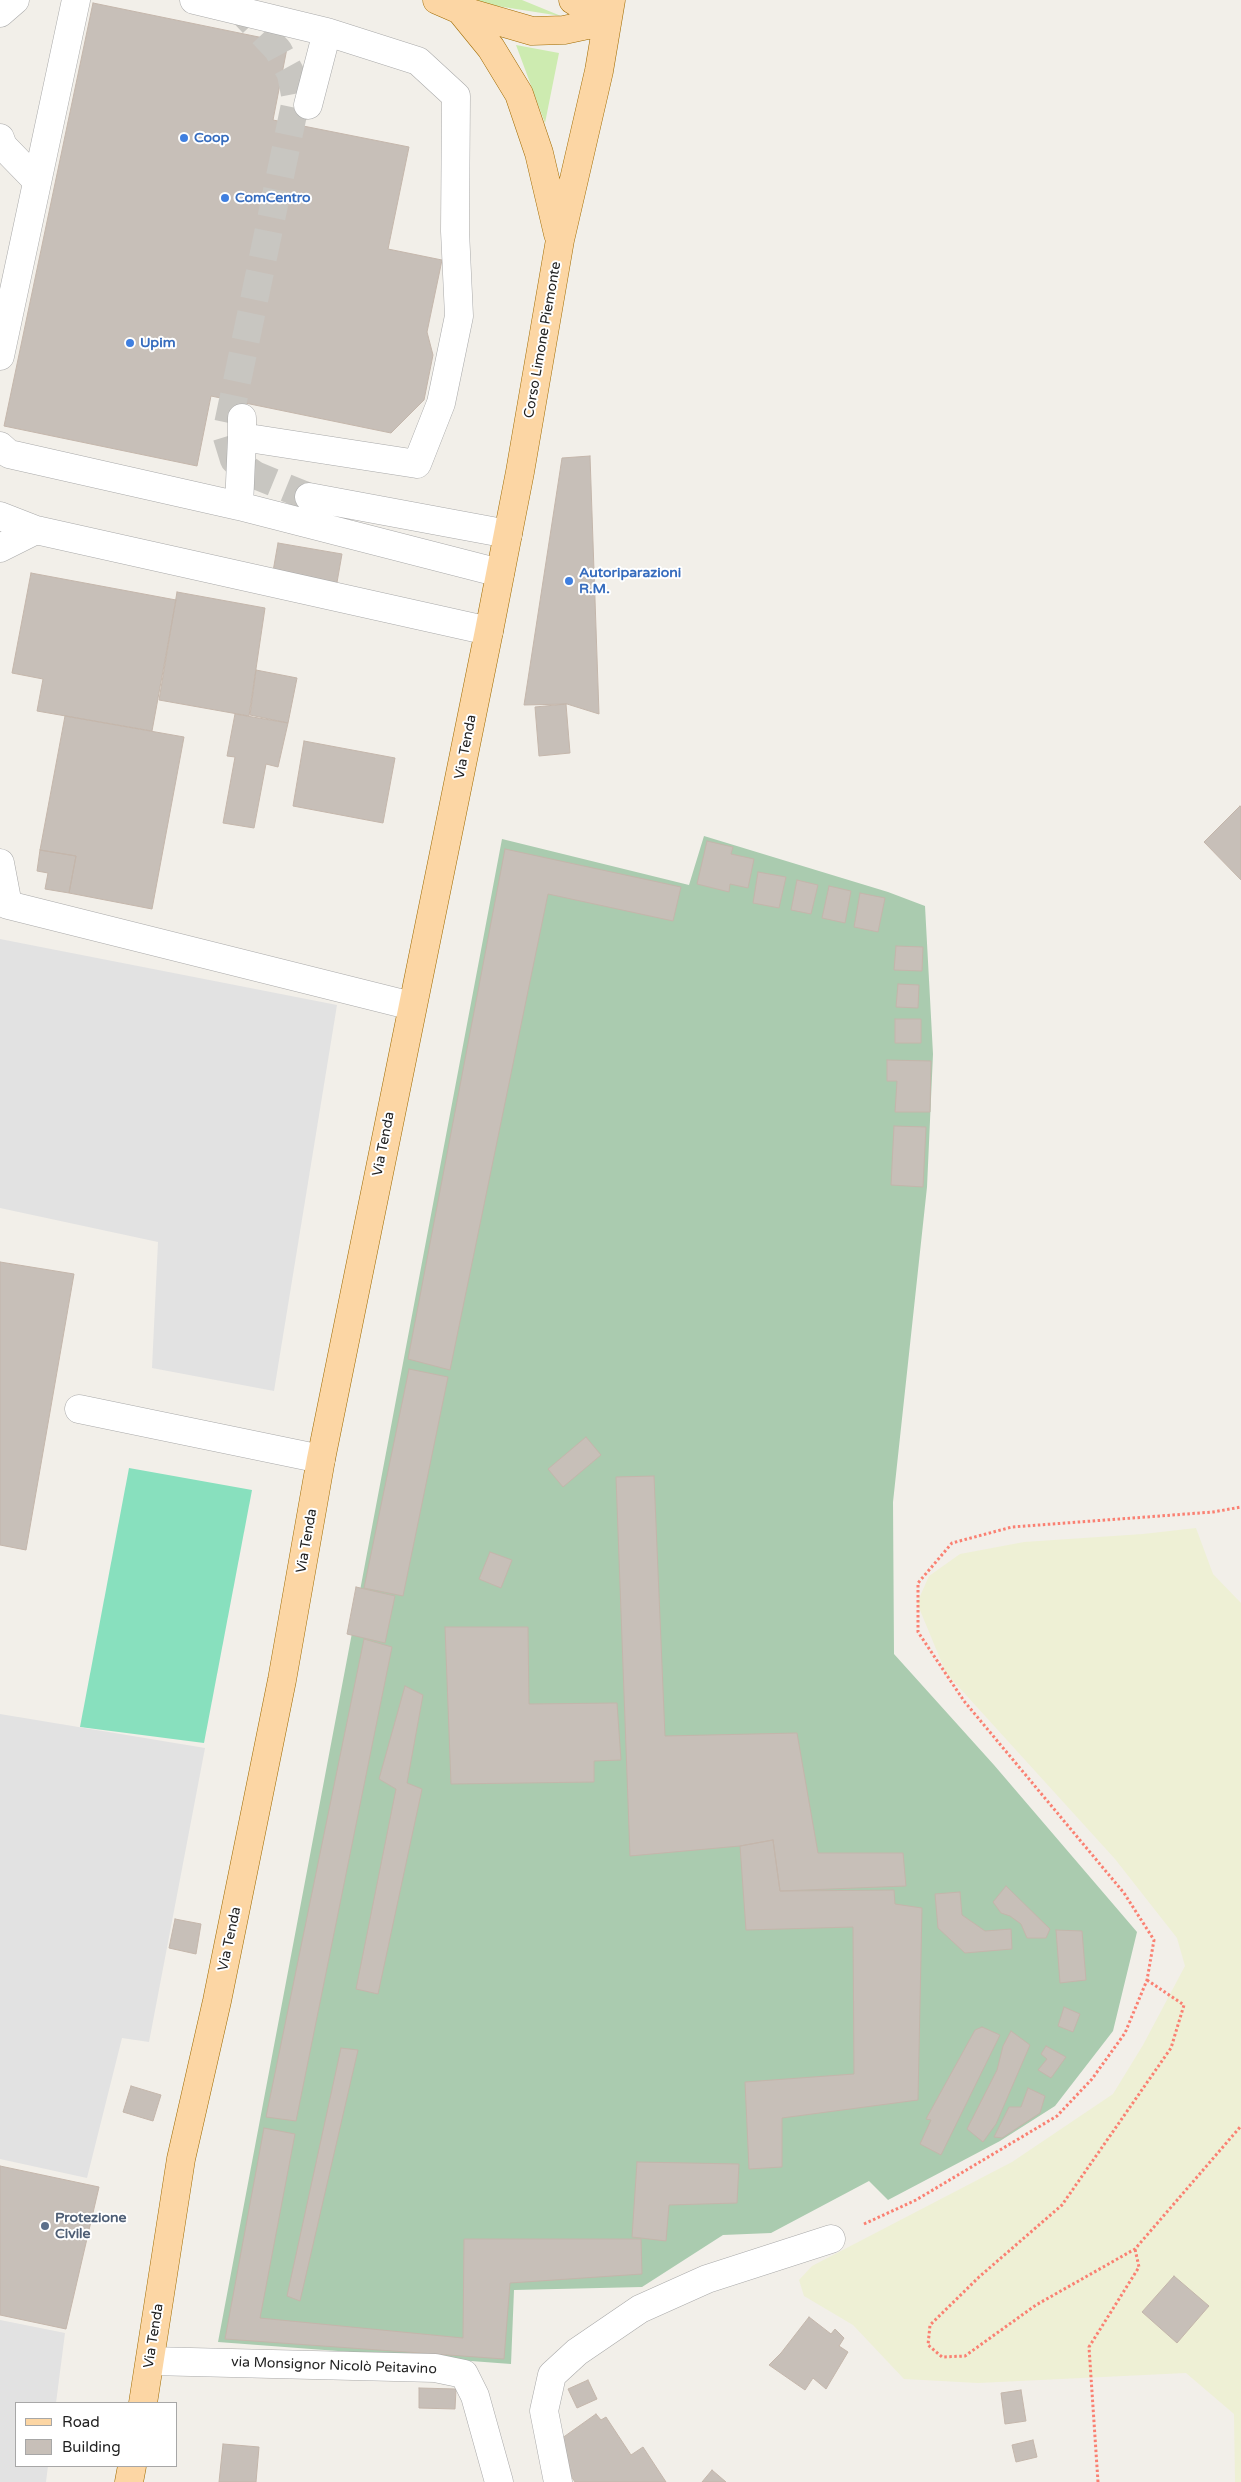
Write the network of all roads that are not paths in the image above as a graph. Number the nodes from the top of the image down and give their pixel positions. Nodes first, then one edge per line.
1 (15, 0) edge
2 (76, 0) edge
3 (194, 0) edge
4 (573, 0) edge
5 (448, 5) edge
6 (609, 10) edge
7 (0, 13) edge
8 (326, 32) junction
9 (308, 105) dead end
10 (0, 138) edge
11 (37, 181) junction
12 (560, 240) junction
13 (0, 356) edge
14 (0, 446) edge
15 (310, 497) tunnel mouth
16 (239, 506) junction
17 (0, 516) edge
18 (36, 530) junction
19 (508, 534) junction
20 (0, 548) edge
21 (500, 573) junction
22 (489, 631) junction
23 (479, 680) joint
24 (0, 863) edge
25 (412, 1006) junction
26 (79, 1409) dead end
27 (321, 1459) junction
28 (832, 2239) road end
29 (150, 2361) junction
30 (143, 2402) edge
31 (132, 2467) edge
32 (129, 2482) edge
33 (499, 2482) edge
34 (558, 2482) edge

1 - 7 lane
2 - 11 lane
3 - 8 lane
4 - 6 main road
5 - 6 main road
5 - 12 main road
6 - 12 main road, Corso Limone Piemonte
8 - 9 lane
8 - 16 lane
10 - 11 lane
11 - 13 lane
12 - 19 main road, Corso Limone Piemonte
14 - 16 lane
15 - 19 lane
16 - 21 lane
17 - 18 lane
18 - 20 lane
18 - 22 lane
19 - 21 main road, Corso Limone Piemonte
21 - 22 main road, Corso Limone Piemonte
22 - 23 main road, Corso Limone Piemonte
23 - 25 main road, Via Tenda
24 - 25 lane
25 - 27 main road, Via Tenda
26 - 27 lane
27 - 29 main road, Via Tenda
28 - 34 lane
29 - 30 main road, Via Tenda
29 - 33 lane, via Monsignor Nicolò Peitavino
31 - 32 main road

